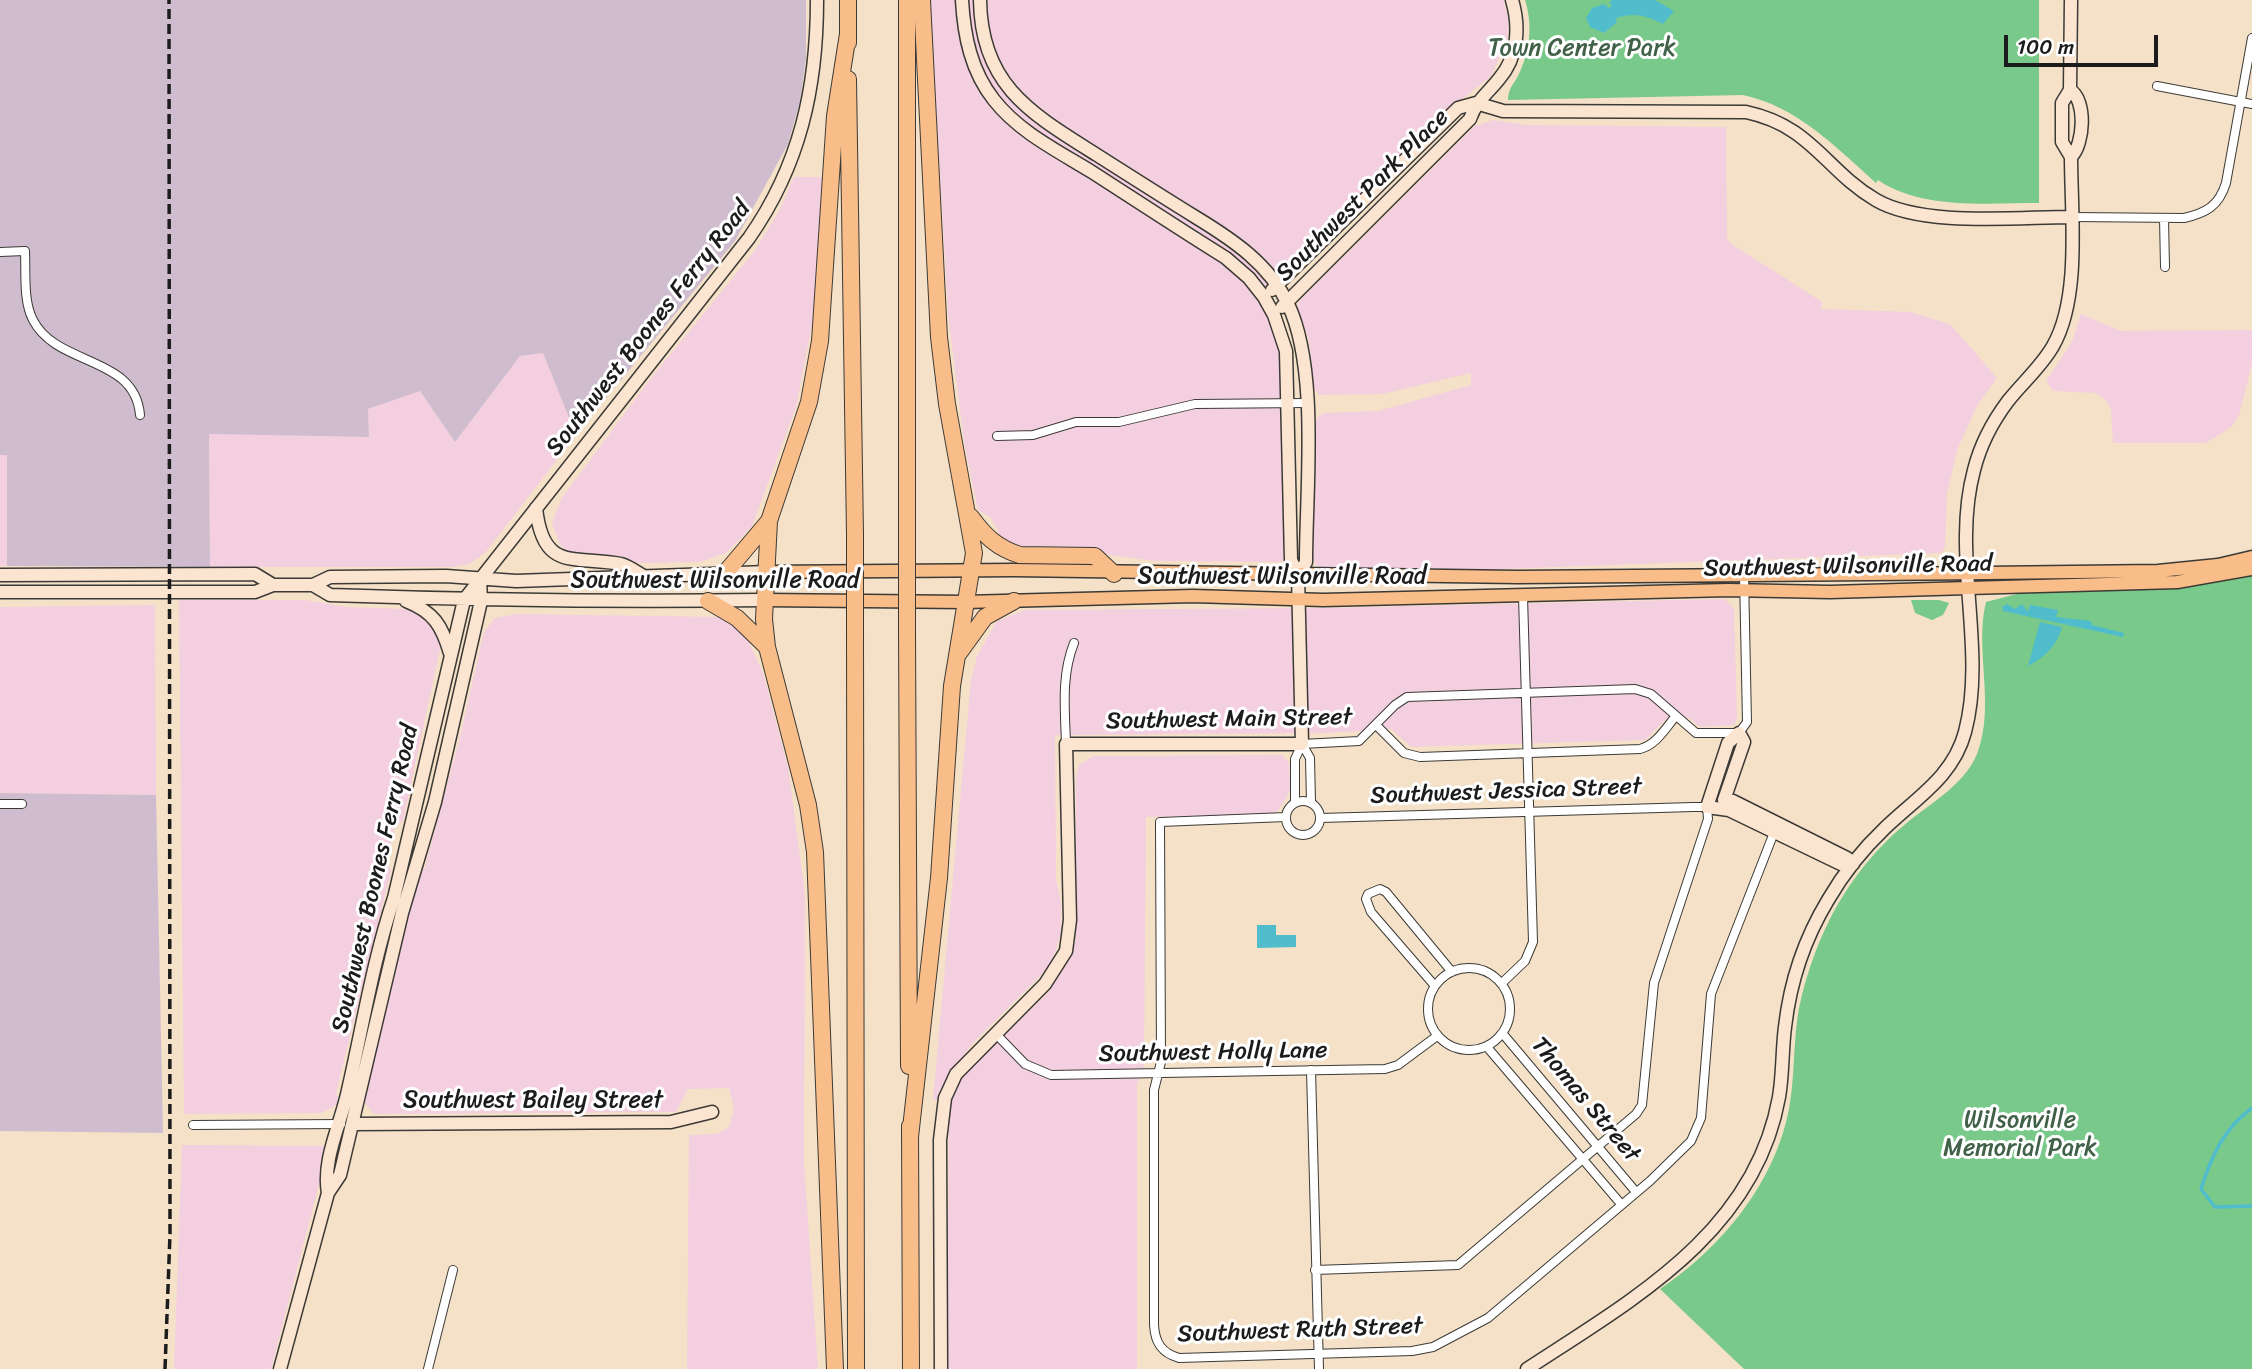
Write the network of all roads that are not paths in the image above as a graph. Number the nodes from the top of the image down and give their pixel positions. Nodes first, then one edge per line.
1 (817, 0) edge
2 (848, 0) edge
3 (907, 0) edge
4 (922, 0) edge
5 (962, 0) edge
6 (980, 0) edge
7 (1511, 0) edge
8 (2071, 0) edge
9 (848, 34) junction
10 (2252, 38) edge
11 (2157, 86) dead end
12 (2240, 102) junction
13 (1476, 103) junction
14 (2252, 104) edge
15 (2071, 217) junction
16 (2164, 218) junction
17 (0, 252) edge
18 (2165, 267) dead end
19 (1277, 286) junction
20 (1264, 297) junction
21 (1287, 302) junction
22 (1274, 315) junction
23 (1289, 403) junction
24 (1307, 403) junction
25 (140, 415) dead end
26 (997, 436) dead end
27 (536, 508) junction
28 (967, 513) junction
29 (769, 521) junction
30 (2252, 558) edge
31 (2252, 569) edge
32 (971, 570) junction
33 (726, 572) junction
34 (767, 572) junction
35 (1968, 573) junction
36 (1114, 574) junction
37 (0, 575) edge
38 (1744, 575) junction
39 (1298, 576) junction
40 (646, 577) junction
41 (480, 578) junction
42 (273, 585) junction
43 (315, 586) junction
44 (1969, 587) junction
45 (0, 592) edge
46 (1744, 592) junction
47 (1523, 596) junction
48 (396, 597) junction
49 (1298, 598) junction
50 (464, 600) junction
51 (765, 600) junction
52 (481, 601) junction
53 (708, 601) junction
54 (1014, 601) junction
55 (965, 602) junction
56 (1074, 643) dead end
57 (767, 647) junction
58 (451, 654) junction
59 (955, 658) junction
60 (1526, 693) junction
61 (1675, 717) junction
62 (1377, 726) junction
63 (1739, 733) junction
64 (1066, 744) junction
65 (1302, 744) junction
66 (1528, 753) junction
67 (1311, 802) junction
68 (1295, 803) junction
69 (0, 804) edge
70 (22, 804) dead end
71 (1714, 807) junction
72 (1530, 813) junction
73 (1286, 817) junction
74 (1321, 818) junction
75 (1776, 828) junction
76 (1853, 864) junction
77 (1452, 972) junction
78 (1502, 983) junction
79 (1435, 986) junction
80 (995, 1033) junction
81 (1503, 1034) junction
82 (1437, 1036) junction
83 (1487, 1047) junction
84 (1311, 1070) junction
85 (1158, 1075) junction
86 (712, 1112) dead end
87 (353, 1124) junction
88 (193, 1125) dead end
89 (339, 1125) junction
90 (910, 1137) junction
91 (1599, 1147) junction
92 (1584, 1160) junction
93 (1636, 1192) junction
94 (328, 1194) junction
95 (1622, 1204) junction
96 (453, 1270) dead end
97 (1315, 1270) junction
98 (1318, 1353) junction
99 (280, 1369) edge
100 (428, 1369) edge
101 (835, 1369) edge
102 (856, 1369) edge
103 (911, 1369) edge
104 (941, 1369) edge
105 (1319, 1369) edge
106 (1527, 1369) edge

1 - 27 street, Southwest Boones Ferry Road
2 - 9 highway
3 - 90 highway, bridge
4 - 28 highway
5 - 20 street
6 - 19 street
7 - 13 street, Southwest Park Place
8 - 15 street
9 - 29 highway
9 - 102 highway, bridge
10 - 12 street
11 - 12 street
12 - 14 street
12 - 16 street
13 - 15 street
13 - 19 street, Southwest Park Place
13 - 21 street, Southwest Park Place
15 - 16 street
15 - 35 street
16 - 18 street
17 - 25 street
19 - 20 street, Southwest Park Place
19 - 21 street
20 - 22 street
21 - 22 street, Southwest Park Place
21 - 24 street
22 - 23 street
23 - 24 street
23 - 26 street
23 - 39 street
24 - 39 street
27 - 40 street
27 - 41 street, Southwest Boones Ferry Road
28 - 32 highway
28 - 36 highway
29 - 33 highway
29 - 34 highway
30 - 35 main road, Southwest Wilsonville Road
31 - 44 main road, Southwest Wilsonville Road
32 - 34 main road, Southwest Wilsonville Road
32 - 36 main road, Southwest Wilsonville Road
32 - 55 highway
33 - 34 street, Southwest Wilsonville Road
33 - 40 street, Southwest Wilsonville Road
34 - 51 highway
35 - 38 main road, Southwest Wilsonville Road
35 - 44 street
36 - 39 main road, Southwest Wilsonville Road
37 - 42 street, Southwest Wilsonville Road
38 - 39 main road, Southwest Wilsonville Road
38 - 46 street
39 - 49 street
40 - 41 street, Southwest Wilsonville Road
41 - 43 street, Southwest Wilsonville Road
41 - 50 street, Southwest Boones Ferry Road
41 - 52 street, Southwest Boones Ferry Road
42 - 43 street, Southwest Wilsonville Road
42 - 45 street, Southwest Wilsonville Road
43 - 48 street, Southwest Wilsonville Road
44 - 46 main road, Southwest Wilsonville Road
44 - 76 street
46 - 47 main road, Southwest Wilsonville Road
46 - 63 street
47 - 49 main road, Southwest Wilsonville Road
47 - 60 street
48 - 50 street, Southwest Wilsonville Road
48 - 58 street
49 - 54 main road, Southwest Wilsonville Road
49 - 65 street
50 - 52 street, Southwest Wilsonville Road
50 - 58 street, Southwest Boones Ferry Road
51 - 53 street, Southwest Wilsonville Road
51 - 55 main road, Southwest Wilsonville Road
51 - 57 highway
52 - 53 street, Southwest Wilsonville Road
52 - 87 street, Southwest Boones Ferry Road
53 - 57 highway
54 - 55 main road, Southwest Wilsonville Road
54 - 59 highway
55 - 59 highway
56 - 64 street
57 - 101 highway
58 - 89 street, Southwest Boones Ferry Road
59 - 90 highway
60 - 61 street, Southwest Main Street
60 - 62 street, Southwest Main Street
60 - 66 street
61 - 63 street, Southwest Main Street
61 - 66 street
62 - 65 street, Southwest Main Street
62 - 66 street
63 - 71 street
64 - 65 street, Southwest Main Street
64 - 80 street
65 - 67 street
65 - 68 street
66 - 72 street
67 - 68 street
67 - 74 street
68 - 73 street
69 - 70 street
71 - 72 street, Southwest Jessica Street
71 - 75 street
71 - 91 street
72 - 74 street, Southwest Jessica Street
72 - 78 street
73 - 74 street, Southwest Jessica Street
73 - 85 street, Southwest Ruth Street
75 - 76 street
75 - 93 street, Southwest Ruth Street
76 - 106 street
77 - 78 street
77 - 79 street
77 - 79 street
78 - 81 street
79 - 82 street
80 - 85 street, Southwest Holly Lane
80 - 104 street
81 - 83 street
81 - 91 street, Thomas Street
82 - 83 street
82 - 84 street, Southwest Holly Lane
83 - 92 street, Thomas Street
84 - 85 street, Southwest Holly Lane
84 - 97 street
85 - 98 street, Southwest Ruth Street
86 - 87 street, Southwest Bailey Street
87 - 89 street
87 - 94 street, Southwest Boones Ferry Road
88 - 89 street
89 - 94 street, Southwest Boones Ferry Road
90 - 103 highway
91 - 92 street
91 - 93 street, Thomas Street
92 - 95 street, Thomas Street
92 - 97 street
93 - 95 street, Southwest Ruth Street
94 - 99 street, Southwest Boones Ferry Road
95 - 98 street, Southwest Ruth Street
96 - 100 street
97 - 98 street
98 - 105 street

